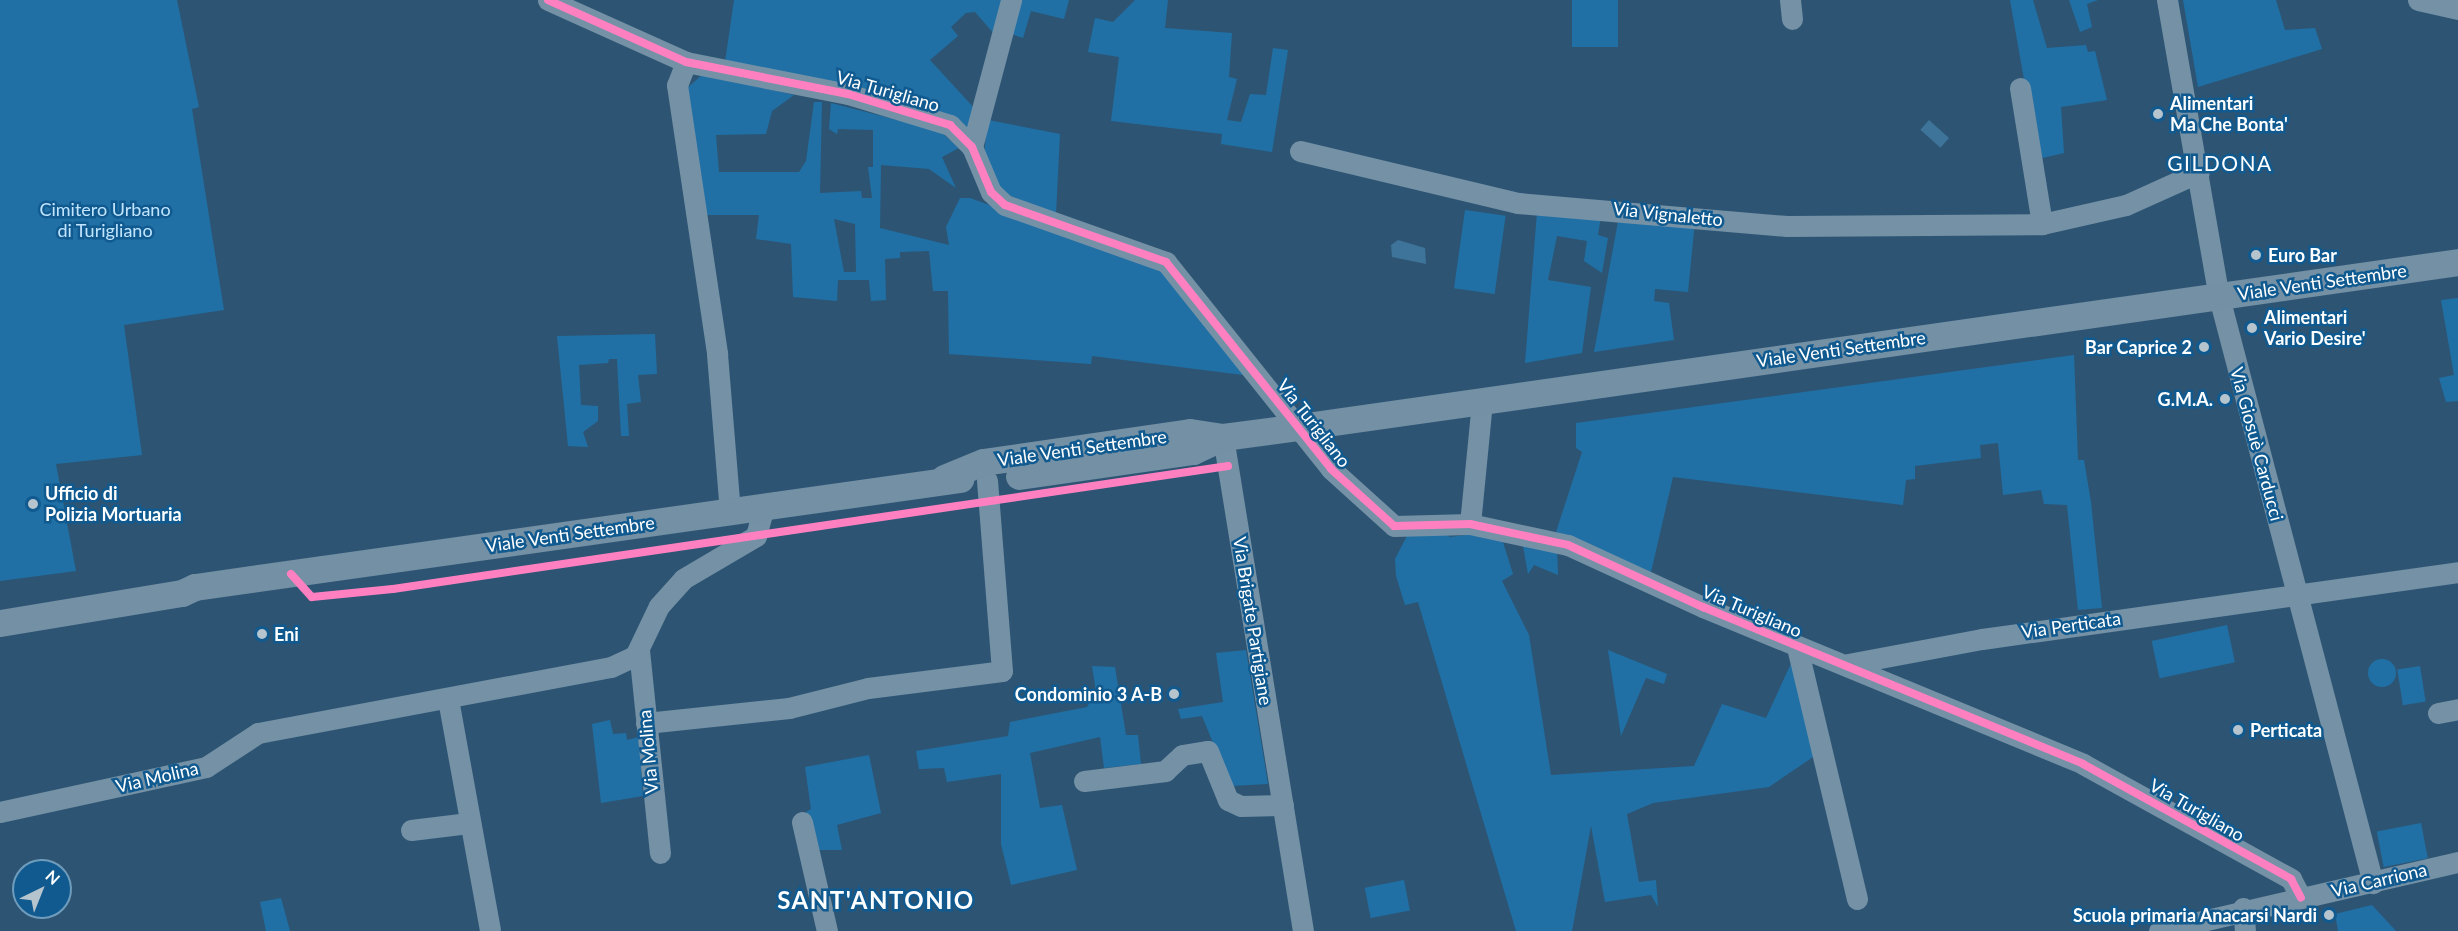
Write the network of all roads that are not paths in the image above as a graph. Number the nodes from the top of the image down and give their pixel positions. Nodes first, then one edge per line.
1 (548, 0) edge
2 (1011, 0) edge
3 (2168, 0) edge
4 (2418, 0) edge
5 (2458, 9) edge
6 (686, 62) junction
7 (2020, 88) dead end
8 (972, 147) junction
9 (1300, 151) dead end
10 (2199, 172) junction
11 (2042, 224) junction
12 (2458, 262) edge
13 (2219, 297) junction
14 (1482, 402) junction
15 (1299, 427) junction
16 (1223, 437) junction
17 (944, 478) junction
18 (987, 480) junction
19 (764, 506) junction
20 (730, 511) junction
21 (1470, 524) junction
22 (2458, 572) edge
23 (195, 587) junction
24 (2297, 593) junction
25 (0, 605) edge
26 (0, 623) edge
27 (1797, 647) junction
28 (639, 650) junction
29 (1847, 664) junction
30 (448, 699) junction
31 (646, 723) junction
32 (1084, 781) dead end
33 (1283, 805) junction
34 (0, 812) edge
35 (802, 822) dead end
36 (469, 823) junction
37 (411, 830) dead end
38 (660, 853) dead end
39 (2458, 862) edge
40 (2373, 883) junction
41 (2301, 898) junction
42 (1857, 899) dead end
43 (2243, 908) junction
44 (490, 929) dead end
45 (827, 931) edge
46 (1304, 931) edge
47 (2159, 931) edge
48 (2245, 931) edge

1 - 6 street, Via Turigliano
2 - 8 street
3 - 10 street, Via Giosuè Carducci
4 - 5 street
6 - 8 street, Via Turigliano
6 - 20 street
7 - 11 street
8 - 15 street, Via Turigliano
9 - 11 street, Via Vignaletto
10 - 11 street, Via Vignaletto
10 - 13 street, Via Giosuè Carducci
12 - 13 main road, Viale Venti Settembre
13 - 14 main road, Viale Venti Settembre
13 - 24 street, Via Giosuè Carducci
14 - 15 main road, Viale Venti Settembre
14 - 21 street
15 - 16 main road, Viale Venti Settembre
15 - 21 street, Via Turigliano
16 - 17 main road, Viale Venti Settembre
16 - 18 main road, Viale Venti Settembre
16 - 33 street, Via Brigate Partigiane
17 - 18 main road, Viale Venti Settembre
17 - 19 main road, Viale Venti Settembre
18 - 31 street, Viale Venti Settembre
19 - 20 main road, Viale Venti Settembre
19 - 28 street, Via Molina
20 - 23 main road, Viale Venti Settembre
21 - 27 street, Via Turigliano
22 - 24 street, Via Perticata
23 - 25 main road, Viale Venti Settembre
23 - 26 main road, Viale Venti Settembre
24 - 29 street, Via Perticata
24 - 40 street, Via Giosuè Carducci
27 - 29 street, Via Turigliano
27 - 42 street, Via Turigliano
28 - 30 street, Via Molina
28 - 31 street, Via Molina
29 - 41 street, Via Turigliano
30 - 34 street, Via Molina
30 - 36 street
31 - 38 street, Via Molina
32 - 33 street
33 - 46 street, Via Brigate Partigiane
35 - 45 street
36 - 37 street
36 - 44 street
39 - 40 street, Via Carriona
40 - 41 street, Via Carriona
41 - 43 street, Via Carriona
43 - 47 street, Via Carriona
43 - 48 street

